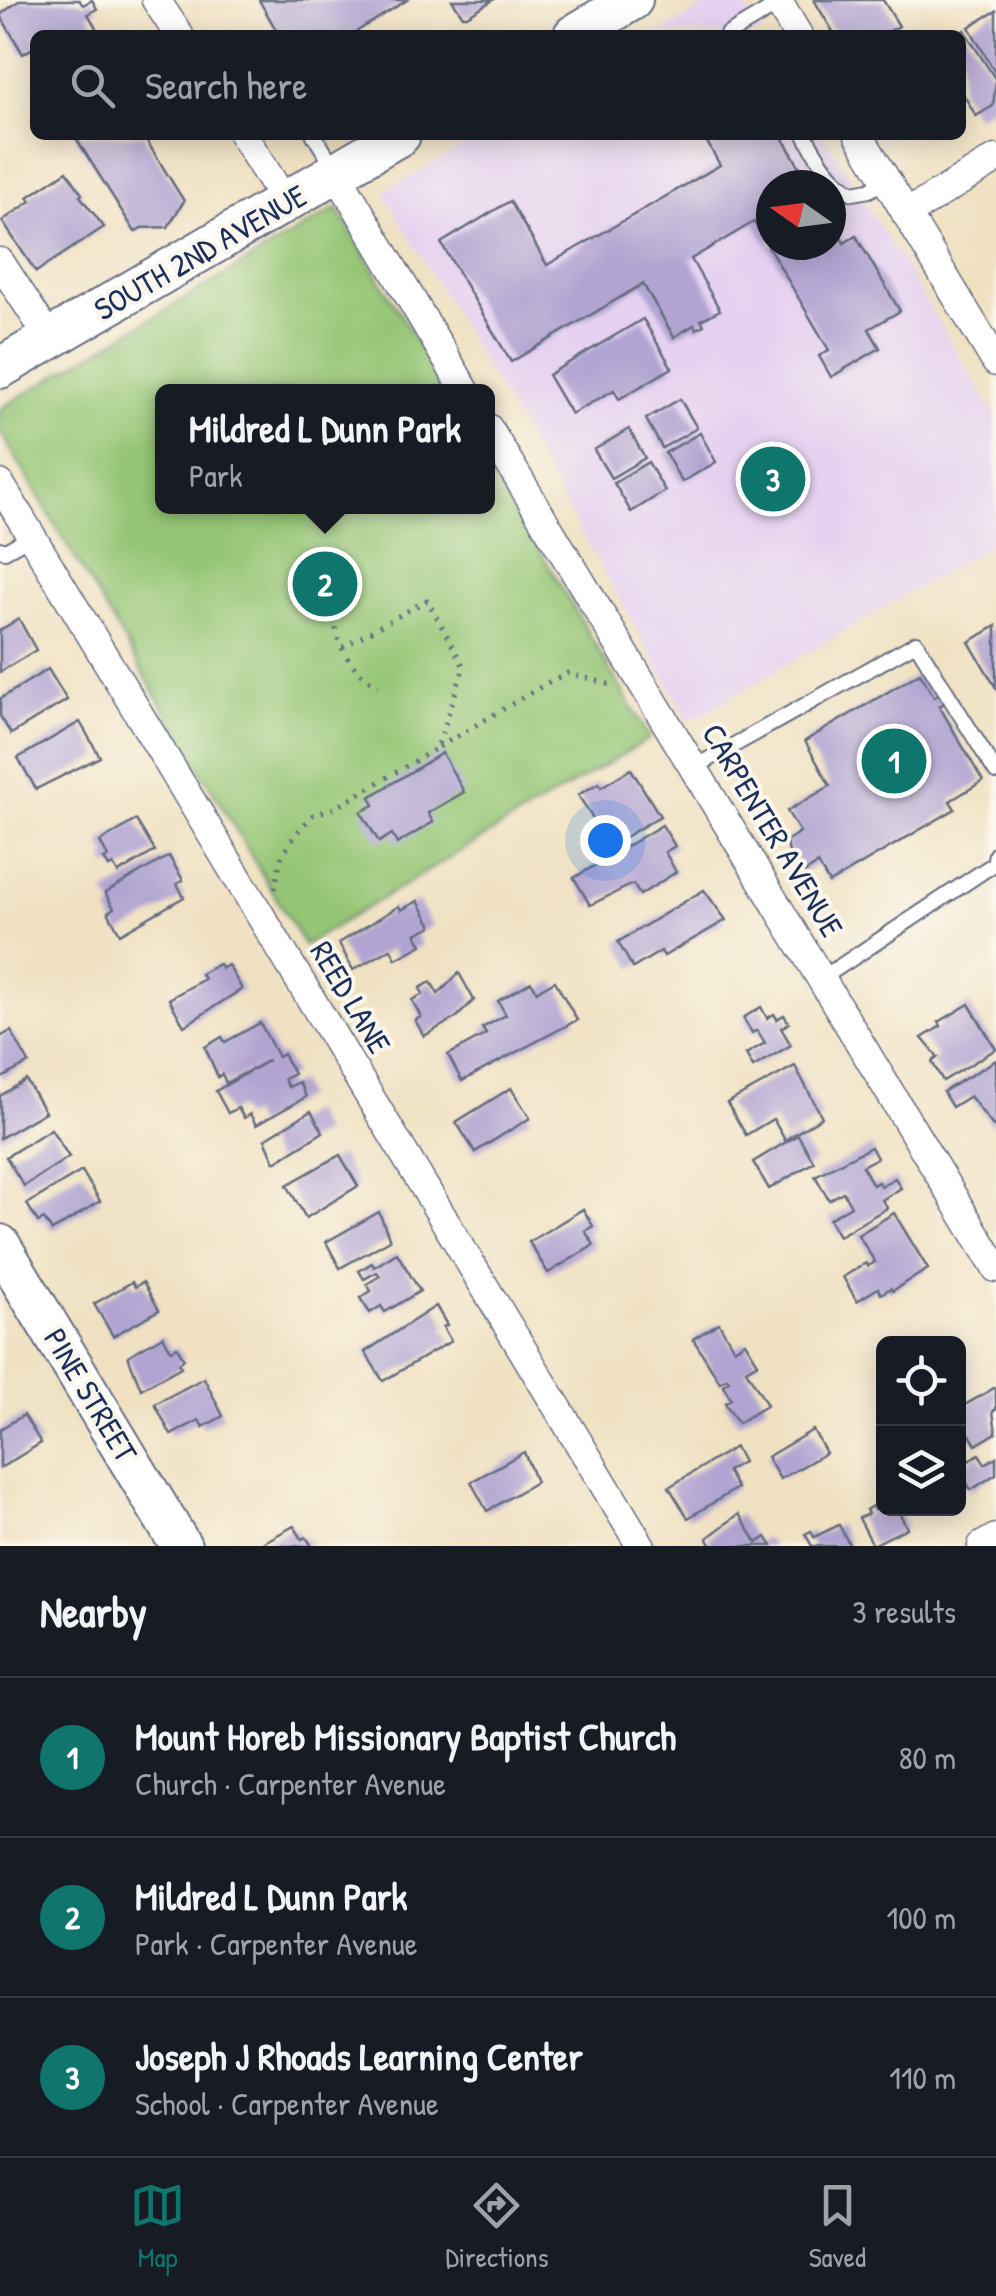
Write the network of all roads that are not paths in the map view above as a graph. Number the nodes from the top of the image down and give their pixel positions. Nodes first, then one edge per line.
1 (156, 0) edge
2 (632, 0) edge
3 (778, 2) edge
4 (176, 30) edge
5 (582, 30) edge
6 (734, 30) edge
7 (795, 30) edge
8 (246, 140) edge
9 (317, 140) edge
10 (391, 140) edge
11 (807, 140) edge
12 (861, 140) edge
13 (996, 160) edge
14 (336, 172) junction
15 (886, 180) junction
16 (286, 202) junction
17 (906, 214) junction
18 (0, 262) edge
19 (50, 340) junction
20 (996, 362) edge
21 (0, 368) edge
22 (461, 384) edge
23 (495, 439) edge
24 (0, 484) edge
25 (32, 536) junction
26 (0, 549) edge
27 (695, 767) junction
28 (996, 772) edge
29 (996, 854) edge
30 (821, 978) junction
31 (0, 1245) edge
32 (996, 1268) edge
33 (996, 1538) edge
34 (181, 1546) edge
35 (641, 1546) edge
36 (982, 1546) edge

1 - 4 street
2 - 5 main road
3 - 6 lane
3 - 7 street
8 - 16 street
9 - 14 lane
10 - 14 main road, SOUTH 2ND AVENUE
11 - 15 lane
12 - 15 street
13 - 17 street
14 - 16 main road, SOUTH 2ND AVENUE
14 - 22 street
15 - 17 street
16 - 19 main road, SOUTH 2ND AVENUE
17 - 20 street
18 - 19 street
19 - 21 main road, SOUTH 2ND AVENUE
23 - 27 street, CARPENTER AVENUE
24 - 25 street, REED LANE
25 - 26 lane
25 - 35 street, REED LANE
27 - 28 lane
27 - 30 street, CARPENTER AVENUE
29 - 30 lane
30 - 32 street, CARPENTER AVENUE
31 - 34 main road, PINE STREET
33 - 36 street

